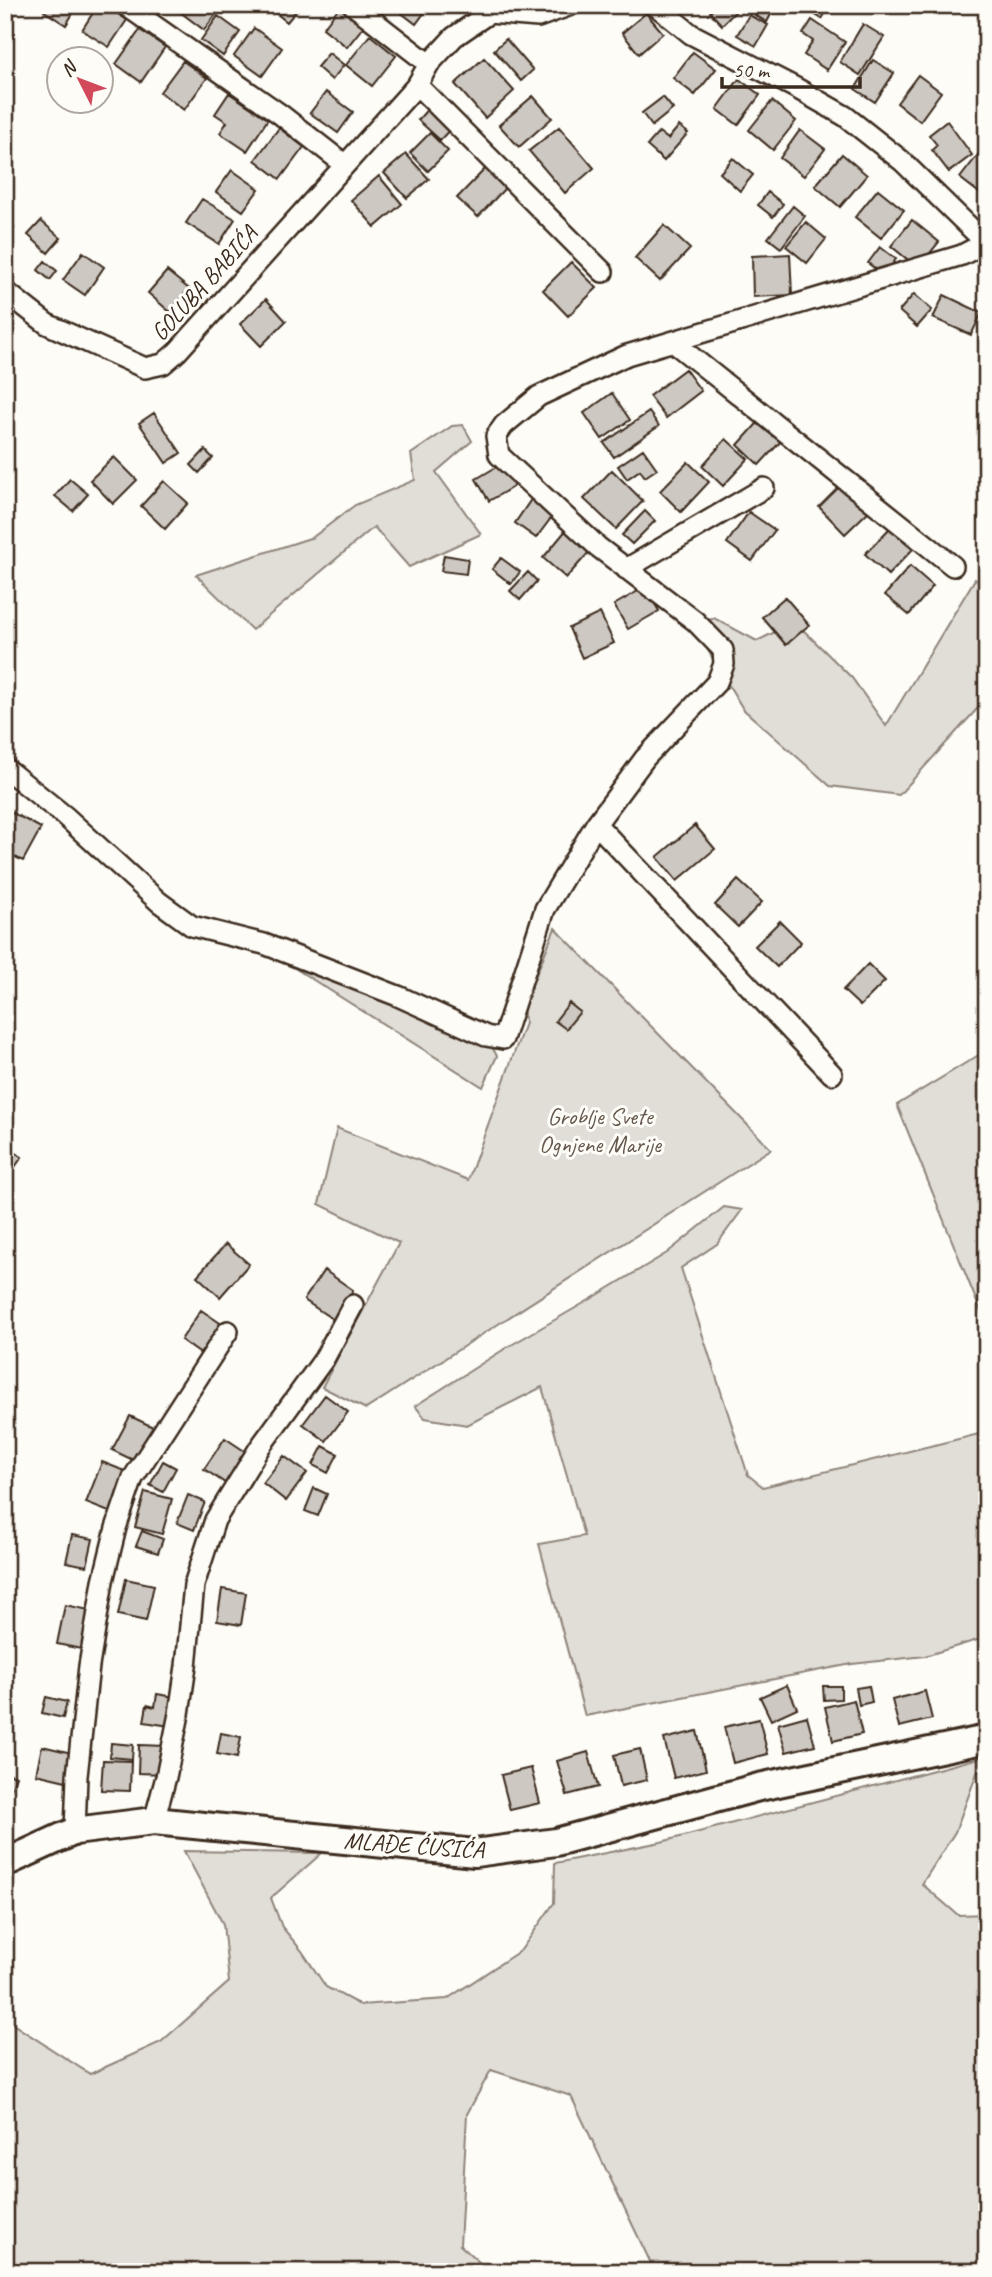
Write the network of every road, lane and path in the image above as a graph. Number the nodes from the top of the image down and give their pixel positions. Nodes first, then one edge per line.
1 (125, 5) edge
2 (353, 5) edge
3 (571, 5) edge
4 (655, 5) edge
5 (429, 64) junction
6 (417, 85) junction
7 (344, 164) junction
8 (986, 244) edge
9 (603, 272) dead end
10 (5, 291) edge
11 (673, 342) junction
12 (764, 488) dead end
13 (953, 566) dead end
14 (626, 569) junction
15 (5, 768) edge
16 (596, 824) junction
17 (832, 1074) dead end
18 (353, 1305) dead end
19 (228, 1331) dead end
20 (987, 1739) edge
21 (154, 1821) junction
22 (75, 1831) junction
23 (5, 1863) edge

1 - 7 street
2 - 5 street
3 - 5 street, GOLUBA BABIĆA
4 - 8 street
5 - 6 street, GOLUBA BABIĆA
6 - 7 street, GOLUBA BABIĆA
6 - 9 street
7 - 10 street, GOLUBA BABIĆA
8 - 11 street
11 - 13 street
11 - 14 street
12 - 14 street
14 - 16 street
15 - 16 street
16 - 17 street
18 - 21 street
19 - 22 street
20 - 21 street, MLAĐE ĆUSIĆA
21 - 22 street, MLAĐE ĆUSIĆA
22 - 23 street, MLAĐE ĆUSIĆA

